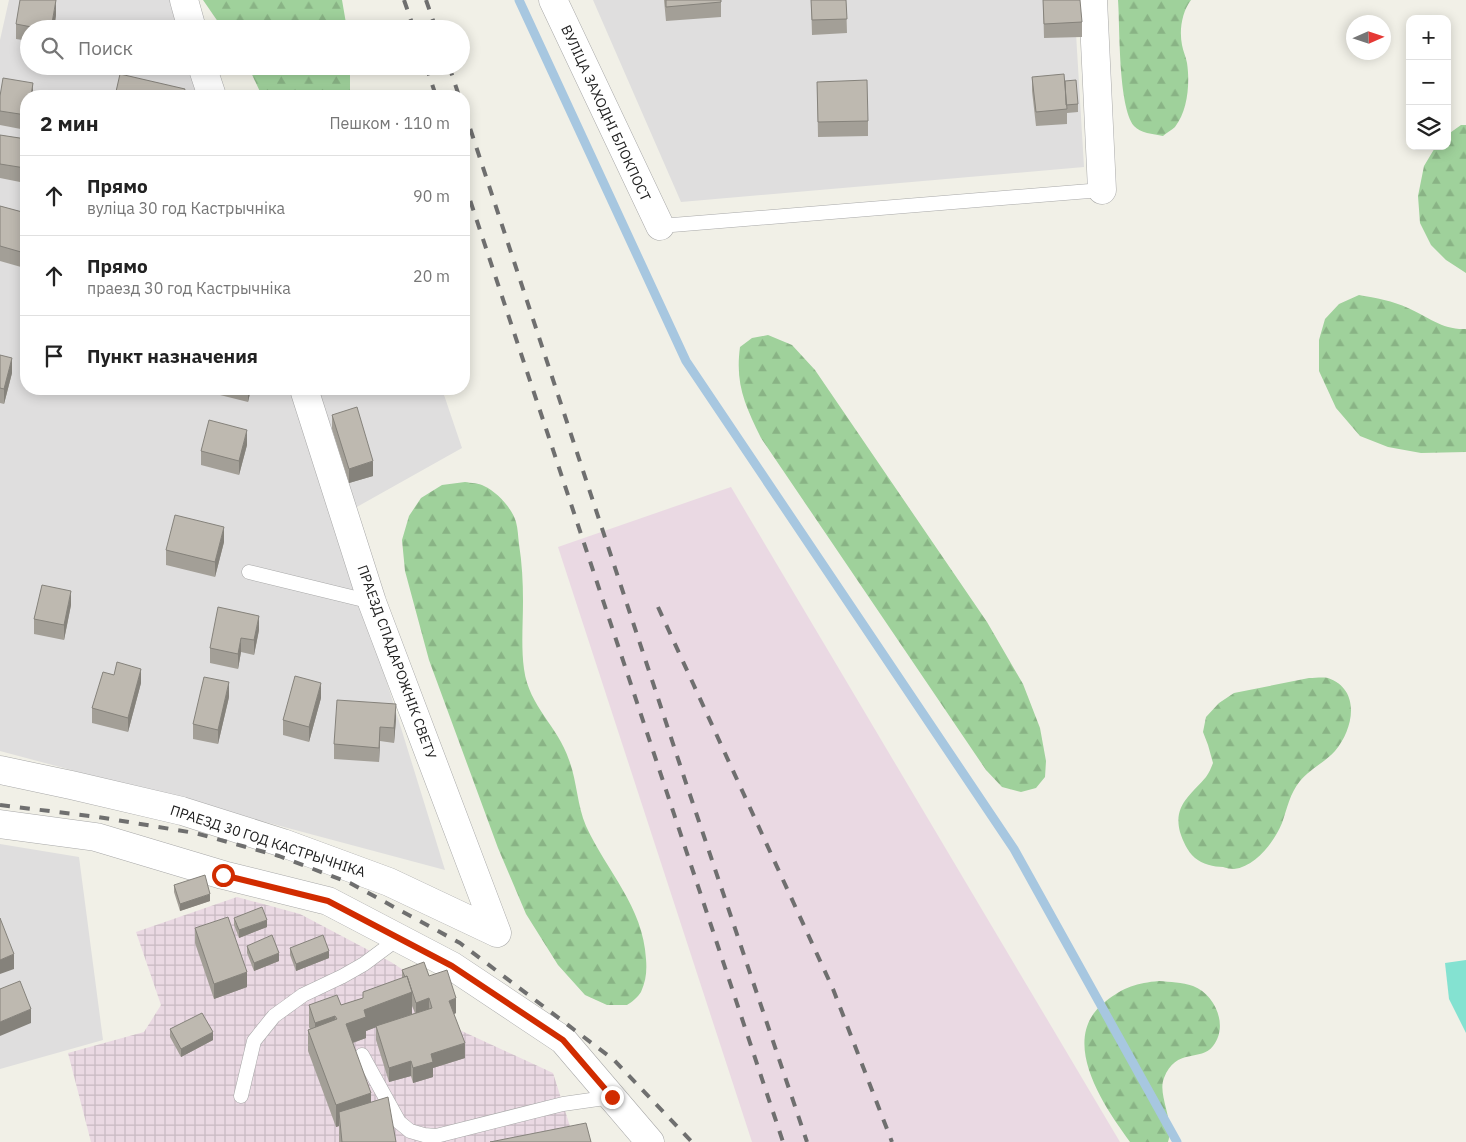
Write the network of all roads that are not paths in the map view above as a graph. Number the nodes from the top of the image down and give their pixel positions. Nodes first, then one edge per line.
1 (184, 0) edge
2 (553, 0) edge
3 (1093, 0) edge
4 (190, 20) edge
5 (205, 75) edge
6 (210, 90) edge
7 (1102, 190) joint
8 (660, 226) joint
9 (306, 395) edge
10 (249, 572) dead end
11 (372, 602) junction
12 (0, 770) edge
13 (0, 824) edge
14 (497, 933) joint
15 (399, 938) junction
16 (362, 1055) dead end
17 (241, 1096) dead end
18 (612, 1097) junction
19 (650, 1142) edge

1 - 4 street
2 - 8 street, ВУЛІЦА ЗАХОДНІ БЛОКПОСТ
3 - 7 street
5 - 6 street
7 - 8 lane
9 - 11 street, ПРАЕЗД СПАДАРОЖНІК СВЕТУ
10 - 11 lane
11 - 14 street, ПРАЕЗД СПАДАРОЖНІК СВЕТУ
12 - 14 street, ПРАЕЗД 30 ГОД КАСТРЫЧНІКА
13 - 15 street
15 - 17 lane
15 - 18 street
16 - 18 lane
18 - 19 street

